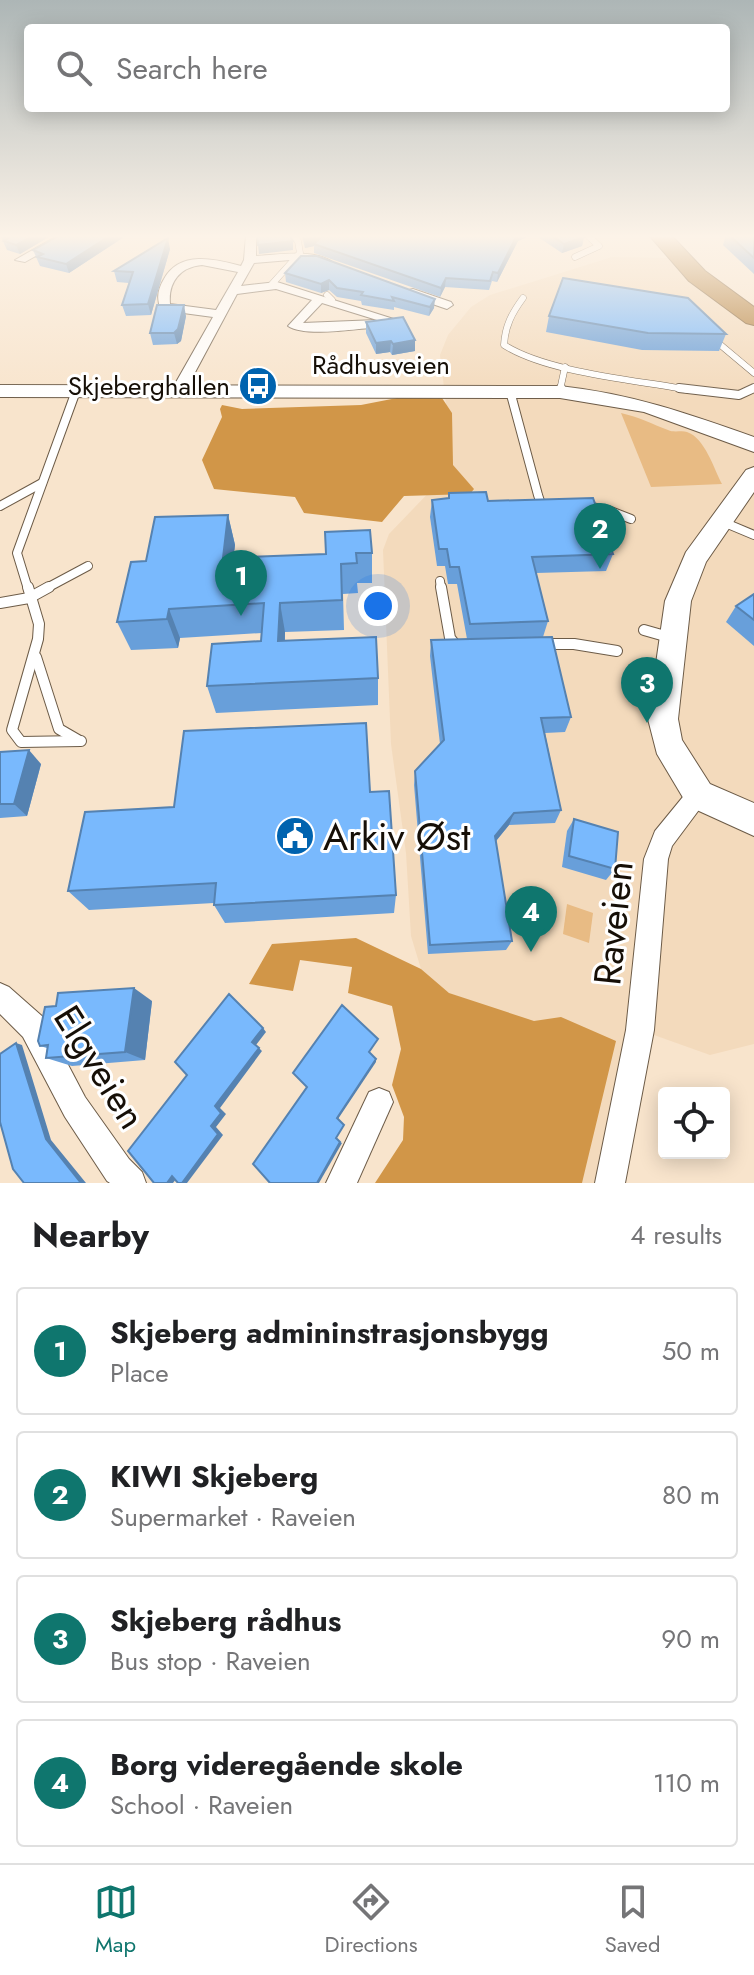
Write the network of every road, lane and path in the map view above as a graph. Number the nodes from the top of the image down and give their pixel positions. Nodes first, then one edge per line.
1 (165, 290) edge
2 (237, 290) edge
3 (294, 290) edge
4 (407, 290) edge
5 (716, 290) edge
6 (233, 291) joint
7 (523, 298) dead end
8 (326, 299) junction
9 (447, 305) dead end
10 (220, 314) junction
11 (754, 318) edge
12 (717, 342) edge
13 (565, 367) junction
14 (754, 373) edge
15 (754, 388) edge
16 (0, 391) edge
17 (76, 391) junction
18 (178, 391) junction
19 (510, 391) junction
20 (560, 392) junction
21 (754, 445) edge
22 (754, 475) edge
23 (42, 483) junction
24 (0, 506) edge
25 (571, 506) edge
26 (557, 507) edge
27 (631, 519) dead end
28 (720, 520) junction
29 (754, 535) edge
30 (88, 566) dead end
31 (440, 581) dead end
32 (29, 598) junction
33 (0, 603) edge
34 (644, 630) dead end
35 (672, 638) junction
36 (527, 645) edge
37 (467, 648) edge
38 (617, 651) dead end
39 (36, 654) junction
40 (699, 795) junction
41 (754, 820) edge
42 (0, 996) edge
43 (379, 1102) dead end
44 (131, 1183) edge
45 (341, 1183) edge
46 (610, 1183) edge

1 - 10 street
2 - 6 street
3 - 8 street
4 - 9 street
5 - 11 highway
6 - 10 street
7 - 13 lane
8 - 8 street
10 - 18 street
12 - 14 lane
13 - 15 lane
13 - 20 lane
16 - 17 street, Rådhusveien
17 - 18 street, Rådhusveien
17 - 23 lane
18 - 19 street, Rådhusveien
19 - 20 street, Rådhusveien
19 - 26 lane
20 - 21 street, Rådhusveien
22 - 28 street
23 - 24 lane
23 - 32 lane
25 - 27 lane
28 - 29 lane
28 - 35 street
30 - 32 lane
31 - 37 lane
32 - 33 lane
32 - 39 lane
34 - 35 lane
35 - 40 street
36 - 38 lane
39 - 39 lane
40 - 41 street
40 - 46 street, Raveien
42 - 44 street, Elgveien
43 - 45 street

